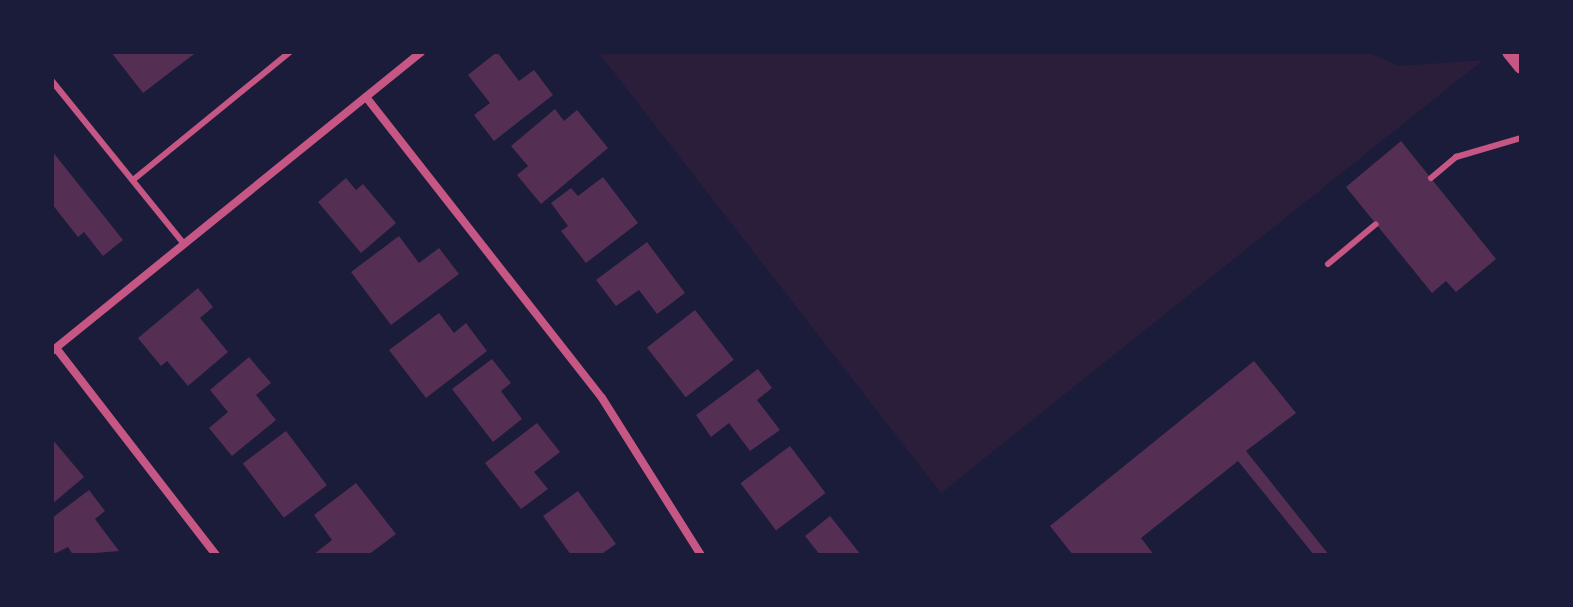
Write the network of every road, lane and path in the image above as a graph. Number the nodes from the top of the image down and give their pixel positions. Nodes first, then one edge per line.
1 (290, 52) edge
2 (421, 52) edge
3 (1509, 52) edge
4 (1521, 67) edge
5 (52, 81) edge
6 (366, 97) junction
7 (1521, 138) edge
8 (1431, 178) dead end
9 (133, 180) junction
10 (1376, 224) dead end
11 (184, 244) junction
12 (1328, 264) dead end
13 (54, 350) edge
14 (216, 555) edge
15 (701, 555) edge

1 - 9 lane
2 - 6 street
3 - 4 street
5 - 9 lane
6 - 11 street
6 - 15 street
7 - 8 lane
9 - 11 lane
10 - 12 lane
11 - 13 street
13 - 14 street

